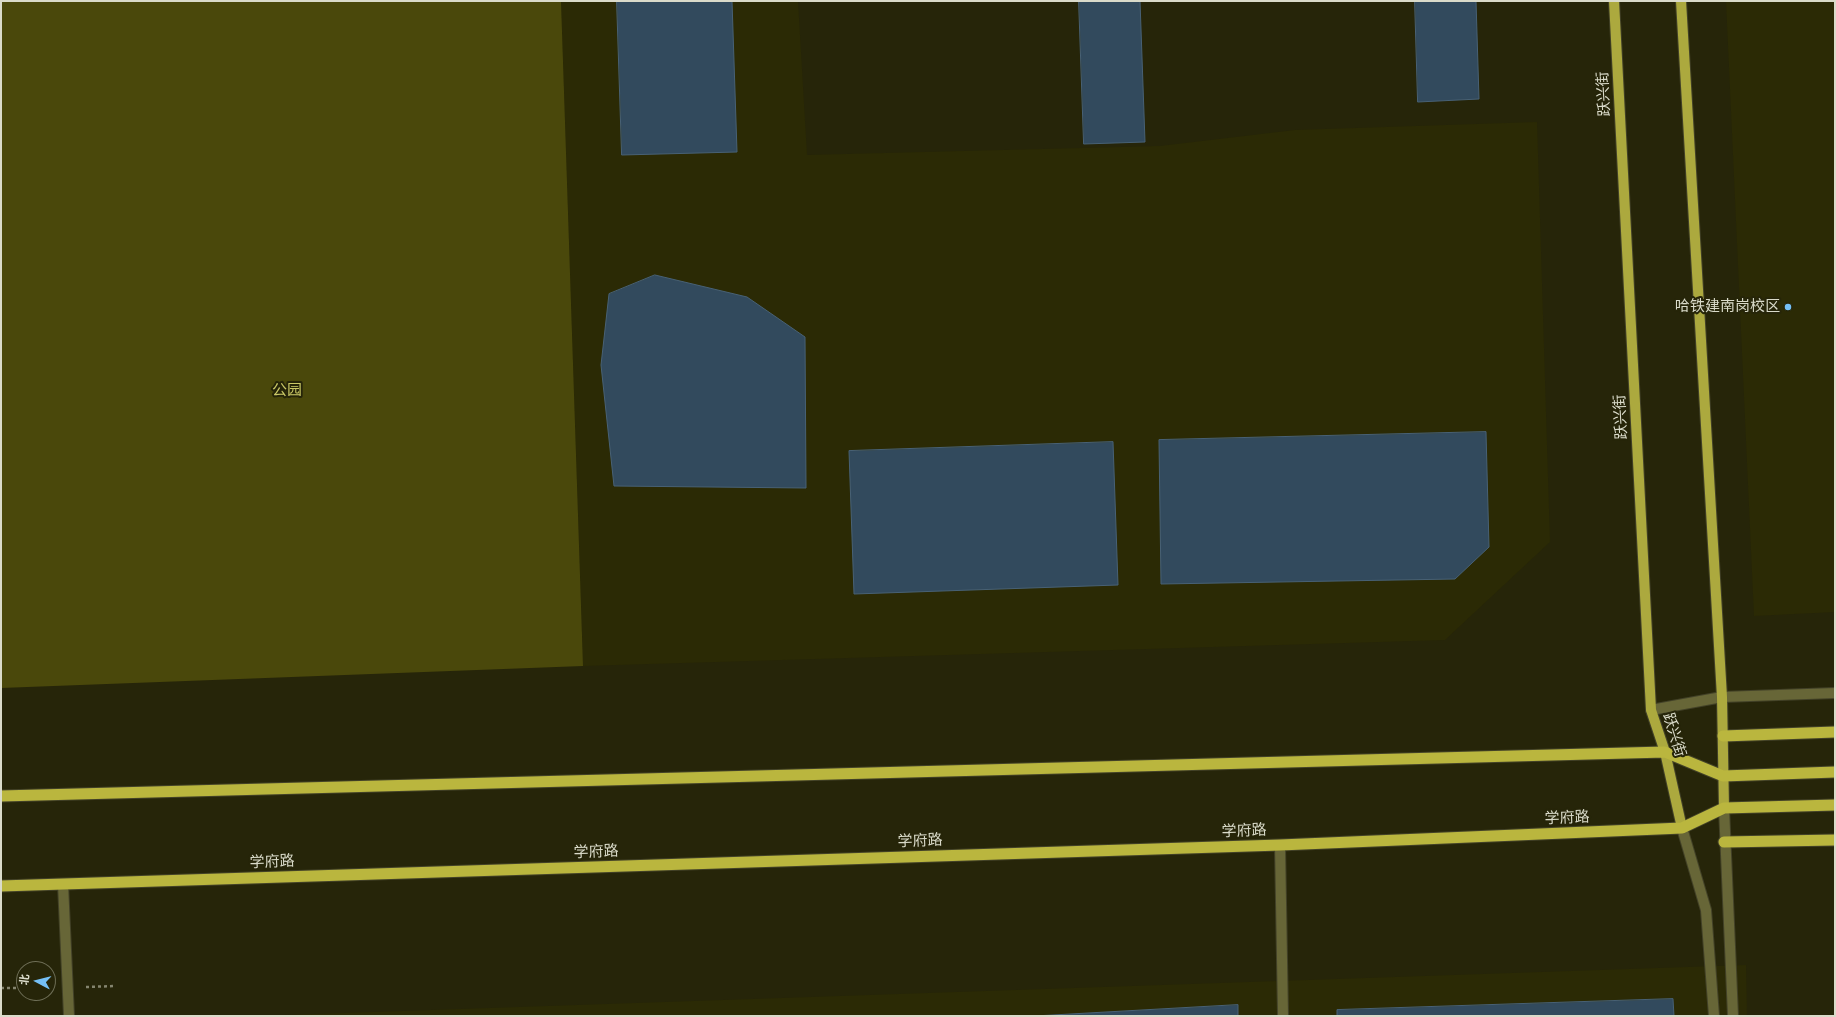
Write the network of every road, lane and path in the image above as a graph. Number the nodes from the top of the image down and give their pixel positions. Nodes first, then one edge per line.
1 (1614, 1) edge
2 (1681, 1) edge
3 (1835, 693) edge
4 (1722, 697) junction
5 (1651, 710) junction
6 (1835, 732) edge
7 (1722, 736) junction
8 (1665, 752) junction
9 (1835, 772) edge
10 (1723, 776) junction
11 (1, 796) edge
12 (1835, 805) edge
13 (1724, 808) junction
14 (1682, 828) junction
15 (1835, 840) edge
16 (1724, 842) junction
17 (1280, 845) junction
18 (63, 884) junction
19 (1, 886) edge
20 (1, 988) edge
21 (16, 988) edge
22 (69, 1016) edge
23 (1283, 1016) edge
24 (1714, 1016) edge
25 (1733, 1016) edge

1 - 5 main road, 跃兴街
2 - 4 main road
3 - 4 lane
4 - 5 lane
4 - 7 main road
5 - 8 main road, 跃兴街
6 - 7 highway
7 - 10 main road
8 - 10 highway
8 - 11 highway
8 - 14 main road, 跃兴街
9 - 10 highway
10 - 13 main road
12 - 13 highway, 学府路
13 - 14 highway, 学府路
13 - 16 lane
14 - 17 highway, 学府路
14 - 24 lane
15 - 16 highway
16 - 25 lane
17 - 18 highway, 学府路
17 - 23 lane
18 - 19 highway, 学府路
18 - 22 lane
20 - 21 path

